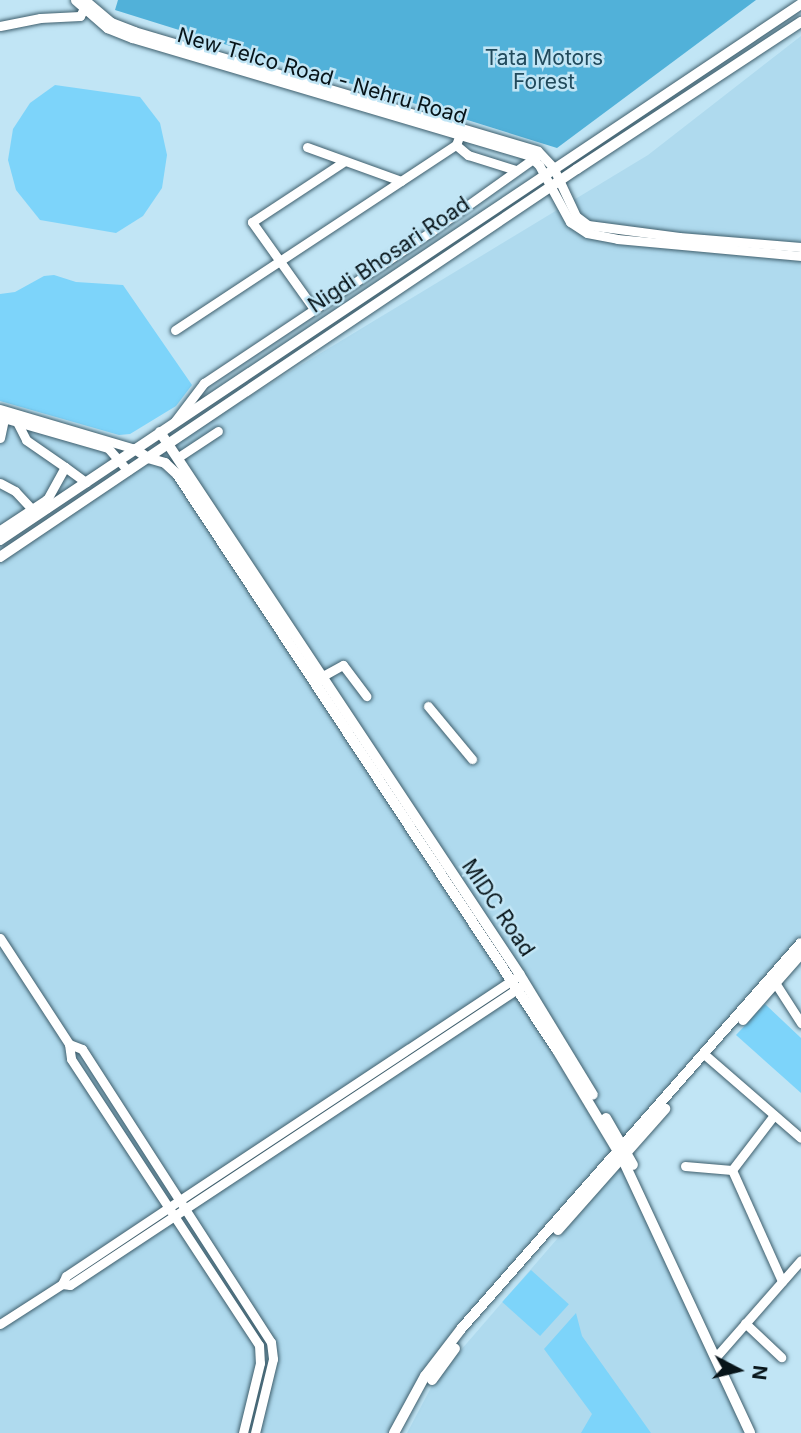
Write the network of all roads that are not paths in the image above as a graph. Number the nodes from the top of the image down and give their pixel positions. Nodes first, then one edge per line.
1 (75, 0) edge
2 (85, 2) edge
3 (801, 4) edge
4 (801, 22) edge
5 (0, 26) edge
6 (460, 131) junction
7 (456, 145) junction
8 (307, 148) dead end
9 (537, 156) junction
10 (345, 161) junction
11 (516, 170) junction
12 (548, 171) junction
13 (401, 181) junction
14 (555, 185) junction
15 (433, 230) junction
16 (442, 242) junction
17 (801, 247) edge
18 (801, 256) edge
19 (280, 261) junction
20 (314, 310) junction
21 (175, 330) dead end
22 (3, 414) edge
23 (17, 422) junction
24 (174, 423) junction
25 (218, 431) dead end
26 (160, 432) junction
27 (0, 438) edge
28 (167, 445) junction
29 (135, 449) junction
30 (148, 458) junction
31 (177, 458) junction
32 (120, 459) junction
33 (65, 467) junction
34 (128, 471) junction
35 (86, 482) junction
36 (0, 483) edge
37 (47, 504) junction
38 (32, 509) junction
39 (0, 530) edge
40 (0, 540) edge
41 (0, 558) edge
42 (321, 677) junction
43 (366, 696) dead end
44 (428, 705) dead end
45 (347, 724) junction
46 (472, 759) dead end
47 (0, 938) edge
48 (801, 943) edge
49 (801, 954) edge
50 (773, 980) junction
51 (519, 982) junction
52 (801, 1023) edge
53 (69, 1044) junction
54 (706, 1056) junction
55 (774, 1115) junction
56 (801, 1138) edge
57 (623, 1151) junction
58 (685, 1166) dead end
59 (732, 1170) junction
60 (182, 1204) junction
61 (173, 1211) junction
62 (801, 1260) edge
63 (782, 1281) junction
64 (0, 1324) edge
65 (745, 1324) junction
66 (264, 1329) junction
67 (254, 1335) junction
68 (717, 1355) junction
69 (781, 1357) dead end
70 (243, 1433) edge
71 (255, 1433) edge
72 (394, 1433) edge
73 (402, 1433) edge
74 (750, 1433) edge
75 (757, 1433) edge

1 - 2 street, New Telco Road - Nehru Road
2 - 5 street
2 - 6 street, New Telco Road - Nehru Road
3 - 12 main road, Nigdi Bhosari Road
4 - 14 main road, Nigdi Bhosari Road
6 - 7 street
6 - 9 street, New Telco Road - Nehru Road
7 - 11 street
7 - 13 street
8 - 10 street
9 - 11 street
9 - 12 street
10 - 13 street
10 - 19 street
11 - 15 street
12 - 14 street
12 - 16 main road, Nigdi Bhosari Road
13 - 19 street
14 - 17 street
14 - 18 street
14 - 28 main road, Nigdi Bhosari Road
15 - 16 street
15 - 20 street
16 - 24 main road, Nigdi Bhosari Road
19 - 20 street
19 - 21 street
20 - 24 street
22 - 23 street
22 - 27 street
22 - 29 street
23 - 32 street
23 - 33 street
24 - 26 main road, Nigdi Bhosari Road
25 - 31 street
26 - 28 main road
26 - 29 main road, Nigdi Bhosari Road
28 - 30 main road, Nigdi Bhosari Road
28 - 31 main road
29 - 30 main road
29 - 32 main road, Nigdi Bhosari Road
30 - 34 main road, Nigdi Bhosari Road
30 - 45 main road
31 - 42 main road
32 - 34 street
32 - 35 main road, Nigdi Bhosari Road
33 - 35 street
33 - 37 street
34 - 41 main road, Nigdi Bhosari Road
35 - 37 main road, Nigdi Bhosari Road
36 - 38 street
37 - 38 street
37 - 40 main road, Nigdi Bhosari Road
38 - 39 street
42 - 43 street
42 - 45 main road
44 - 46 street
45 - 51 main road, MIDC Road
47 - 53 street
48 - 50 main road
49 - 50 main road
50 - 52 street
50 - 54 main road
51 - 57 main road, MIDC Road
51 - 60 street
53 - 60 street
53 - 61 street
54 - 55 street
54 - 57 main road
55 - 56 street
55 - 59 street
57 - 68 main road, MIDC Road
57 - 72 main road
57 - 73 main road
58 - 59 street
59 - 63 street
60 - 61 street
60 - 66 street
61 - 64 street
61 - 67 street
62 - 63 street
63 - 65 street
65 - 68 street
65 - 69 street
66 - 67 street
66 - 71 street
67 - 70 street
68 - 74 main road, MIDC Road
68 - 75 main road, MIDC Road

